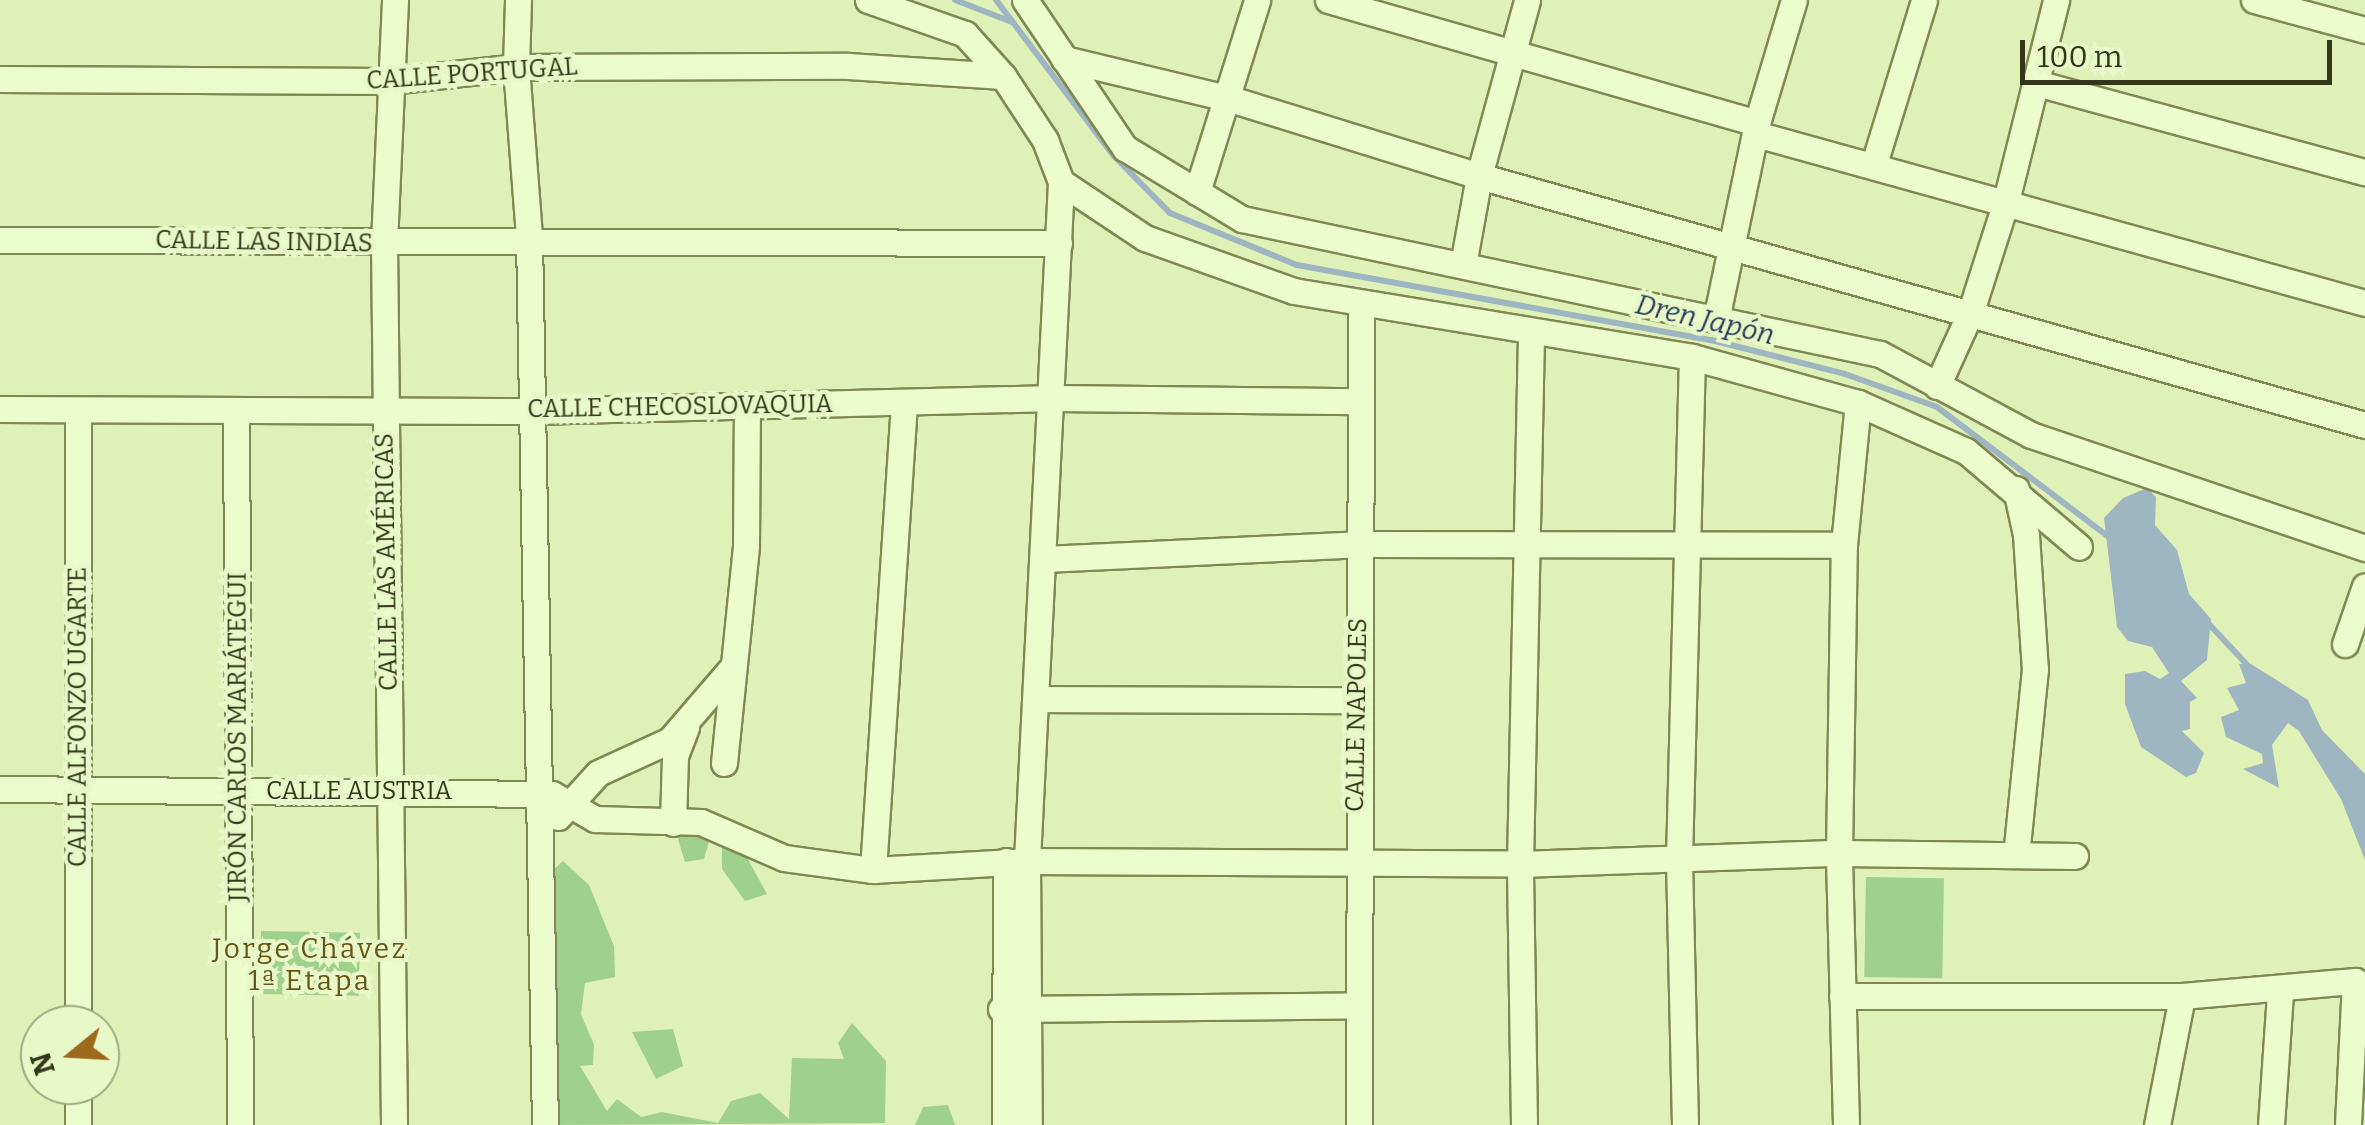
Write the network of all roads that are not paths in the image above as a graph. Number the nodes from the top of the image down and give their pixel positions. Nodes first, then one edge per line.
1 (394, 0) edge
2 (518, 0) edge
3 (868, 0) edge
4 (1024, 0) edge
5 (1257, 0) edge
6 (1328, 0) edge
7 (1527, 0) edge
8 (1924, 0) edge
9 (2056, 0) edge
10 (2254, 0) edge
11 (1788, 1) edge
12 (2365, 30) edge
13 (1516, 57) junction
14 (1064, 59) junction
15 (516, 67) junction
16 (1003, 76) junction
17 (0, 79) edge
18 (390, 82) junction
19 (2040, 84) junction
20 (1227, 98) junction
21 (1757, 129) junction
22 (1874, 164) junction
23 (2365, 172) edge
24 (1479, 176) junction
25 (1061, 182) junction
26 (1197, 192) junction
27 (2006, 201) junction
28 (528, 238) junction
29 (0, 240) edge
30 (1059, 242) junction
31 (384, 243) junction
32 (1733, 245) junction
33 (1463, 265) junction
34 (2365, 303) edge
35 (1361, 306) junction
36 (1971, 311) junction
37 (1718, 315) junction
38 (1531, 334) junction
39 (1692, 357) junction
40 (1937, 386) junction
41 (1054, 398) junction
42 (1360, 401) junction
43 (904, 402) junction
44 (1858, 403) junction
45 (746, 406) junction
46 (0, 409) edge
47 (78, 410) junction
48 (236, 410) junction
49 (386, 410) junction
50 (532, 411) junction
51 (2365, 425) edge
52 (2016, 489) junction
53 (1526, 543) junction
54 (1359, 544) junction
55 (1687, 544) junction
56 (1844, 545) junction
57 (2079, 547) dead end
58 (2365, 548) edge
59 (1044, 558) junction
60 (2365, 586) edge
61 (2345, 644) dead end
62 (732, 668) junction
63 (1037, 699) junction
64 (1357, 700) junction
65 (688, 723) junction
66 (724, 762) dead end
67 (0, 789) edge
68 (78, 790) junction
69 (390, 790) junction
70 (238, 791) junction
71 (539, 793) junction
72 (566, 803) junction
73 (673, 823) junction
74 (1839, 853) junction
75 (540, 854) junction
76 (2016, 855) junction
77 (2075, 856) dead end
78 (1679, 858) junction
79 (1017, 861) junction
80 (1356, 862) junction
81 (1520, 864) junction
82 (873, 870) junction
83 (2280, 992) junction
84 (1842, 996) junction
85 (2182, 996) junction
86 (78, 1005) edge
87 (1357, 1005) junction
88 (1014, 1009) junction
89 (240, 1125) edge
90 (394, 1125) edge
91 (545, 1125) edge
92 (1005, 1125) edge
93 (1029, 1125) edge
94 (1359, 1125) edge
95 (1524, 1125) edge
96 (1685, 1125) edge
97 (1846, 1125) edge
98 (2157, 1125) edge
99 (2271, 1125) edge
100 (2348, 1125) edge

1 - 18 street, CALLE LAS AMÉRICAS
2 - 15 street
3 - 16 street
4 - 14 street
5 - 20 street
6 - 13 street
7 - 13 street
8 - 22 street
9 - 19 street
10 - 12 street
11 - 21 street
13 - 21 street
13 - 24 street
14 - 20 street
14 - 26 street
15 - 16 street, CALLE PORTUGAL
15 - 18 street, CALLE PORTUGAL
15 - 28 street
16 - 25 street
17 - 18 street, CALLE PORTUGAL
18 - 31 street, CALLE LAS AMÉRICAS
19 - 23 street
19 - 27 street
20 - 24 street
20 - 26 street
21 - 22 street
21 - 32 street
22 - 27 street
24 - 32 street
24 - 33 street
25 - 30 street
25 - 35 street
26 - 33 street
27 - 34 street
27 - 36 street
28 - 30 street, CALLE LAS INDIAS
28 - 31 street, CALLE LAS INDIAS
28 - 50 street
29 - 31 street, CALLE LAS INDIAS
30 - 41 street
31 - 49 street, CALLE LAS AMÉRICAS
32 - 36 street
32 - 37 street
33 - 37 street
35 - 38 street
35 - 42 street, CALLE NAPOLES
36 - 40 street
36 - 51 street
37 - 40 street
38 - 39 street
38 - 53 street
39 - 44 street
39 - 55 street
40 - 58 street
41 - 42 street, CALLE CHECOSLOVAQUIA
41 - 43 street, CALLE CHECOSLOVAQUIA
41 - 59 street
42 - 54 street, CALLE NAPOLES
43 - 45 street, CALLE CHECOSLOVAQUIA
43 - 82 street
44 - 52 street
44 - 56 street
45 - 50 street, CALLE CHECOSLOVAQUIA
45 - 62 street
46 - 47 street, CALLE CHECOSLOVAQUIA
47 - 48 street, CALLE CHECOSLOVAQUIA
47 - 68 street, CALLE ALFONZO UGARTE
48 - 49 street, CALLE CHECOSLOVAQUIA
48 - 70 street, JIRÓN CARLOS MARIÁTEGUI
49 - 50 street, CALLE CHECOSLOVAQUIA
49 - 69 street, CALLE LAS AMÉRICAS
50 - 71 street
52 - 57 street
52 - 76 street
53 - 54 street
53 - 55 street
53 - 81 street
54 - 59 street
54 - 64 street, CALLE NAPOLES
55 - 56 street
55 - 78 street
56 - 74 street
59 - 63 street
60 - 61 street
62 - 65 street
62 - 66 street
63 - 64 street
63 - 79 street
64 - 80 street, CALLE NAPOLES
65 - 72 street
65 - 73 street
67 - 68 street, CALLE AUSTRIA
68 - 70 street, CALLE AUSTRIA
68 - 86 street, CALLE ALFONZO UGARTE
69 - 70 street, CALLE AUSTRIA
69 - 71 street, CALLE AUSTRIA
69 - 90 street, CALLE LAS AMÉRICAS
70 - 89 street, JIRÓN CARLOS MARIÁTEGUI
71 - 72 street, CALLE AUSTRIA
71 - 75 street
72 - 73 street, CALLE AUSTRIA
72 - 75 street
73 - 82 street, CALLE AUSTRIA
74 - 76 street, CALLE AUSTRIA
74 - 78 street, CALLE AUSTRIA
74 - 84 street
75 - 91 street
76 - 77 street, CALLE AUSTRIA
78 - 81 street, CALLE AUSTRIA
78 - 96 street
79 - 80 street, CALLE AUSTRIA
79 - 82 street, CALLE AUSTRIA
79 - 88 street
80 - 81 street, CALLE AUSTRIA
80 - 87 street, CALLE NAPOLES
81 - 95 street
83 - 85 street
83 - 99 street
83 - 100 street
84 - 85 street
84 - 97 street
85 - 98 street
87 - 88 street
87 - 94 street, CALLE NAPOLES
88 - 92 street
88 - 93 street

